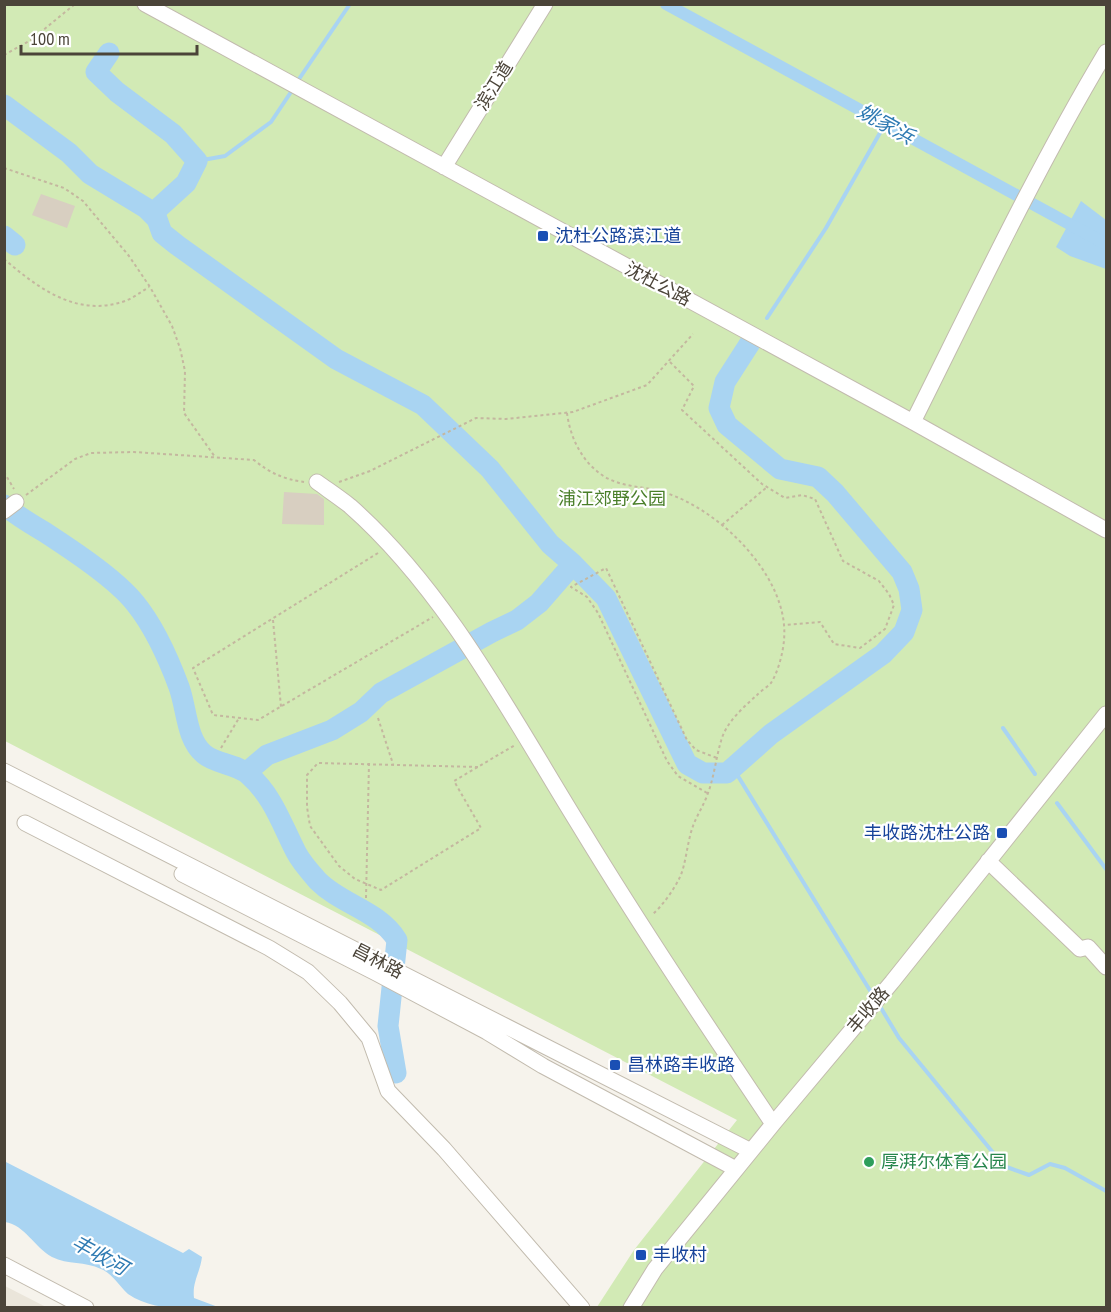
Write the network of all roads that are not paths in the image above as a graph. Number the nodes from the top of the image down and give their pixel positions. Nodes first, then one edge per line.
1 (146, 4) edge
2 (544, 4) edge
3 (1107, 52) edge
4 (444, 167) junction
5 (913, 422) junction
6 (317, 482) road end
7 (1107, 530) edge
8 (1107, 714) edge
9 (4, 771) edge
10 (4, 781) edge
11 (25, 823) dead end
12 (988, 861) junction
13 (376, 967) junction
14 (1107, 967) edge
15 (410, 985) junction
16 (773, 1124) junction
17 (751, 1151) junction
18 (736, 1169) junction
19 (4, 1266) edge
20 (86, 1308) edge
21 (582, 1308) edge
22 (631, 1308) edge

1 - 4 street, 沈杜公路
2 - 4 street, 滨江道
3 - 5 street
4 - 5 street, 沈杜公路
5 - 7 street, 沈杜公路
6 - 16 street
8 - 12 street, 丰收路
9 - 13 street, 昌林路
10 - 13 street, 昌林路
11 - 21 street
12 - 14 street
12 - 16 street, 丰收路
13 - 15 street, 昌林路
15 - 17 street, 昌林路
15 - 18 street, 昌林路
16 - 17 street, 丰收路
17 - 18 street, 丰收路
18 - 22 street, 丰收路
19 - 20 street

